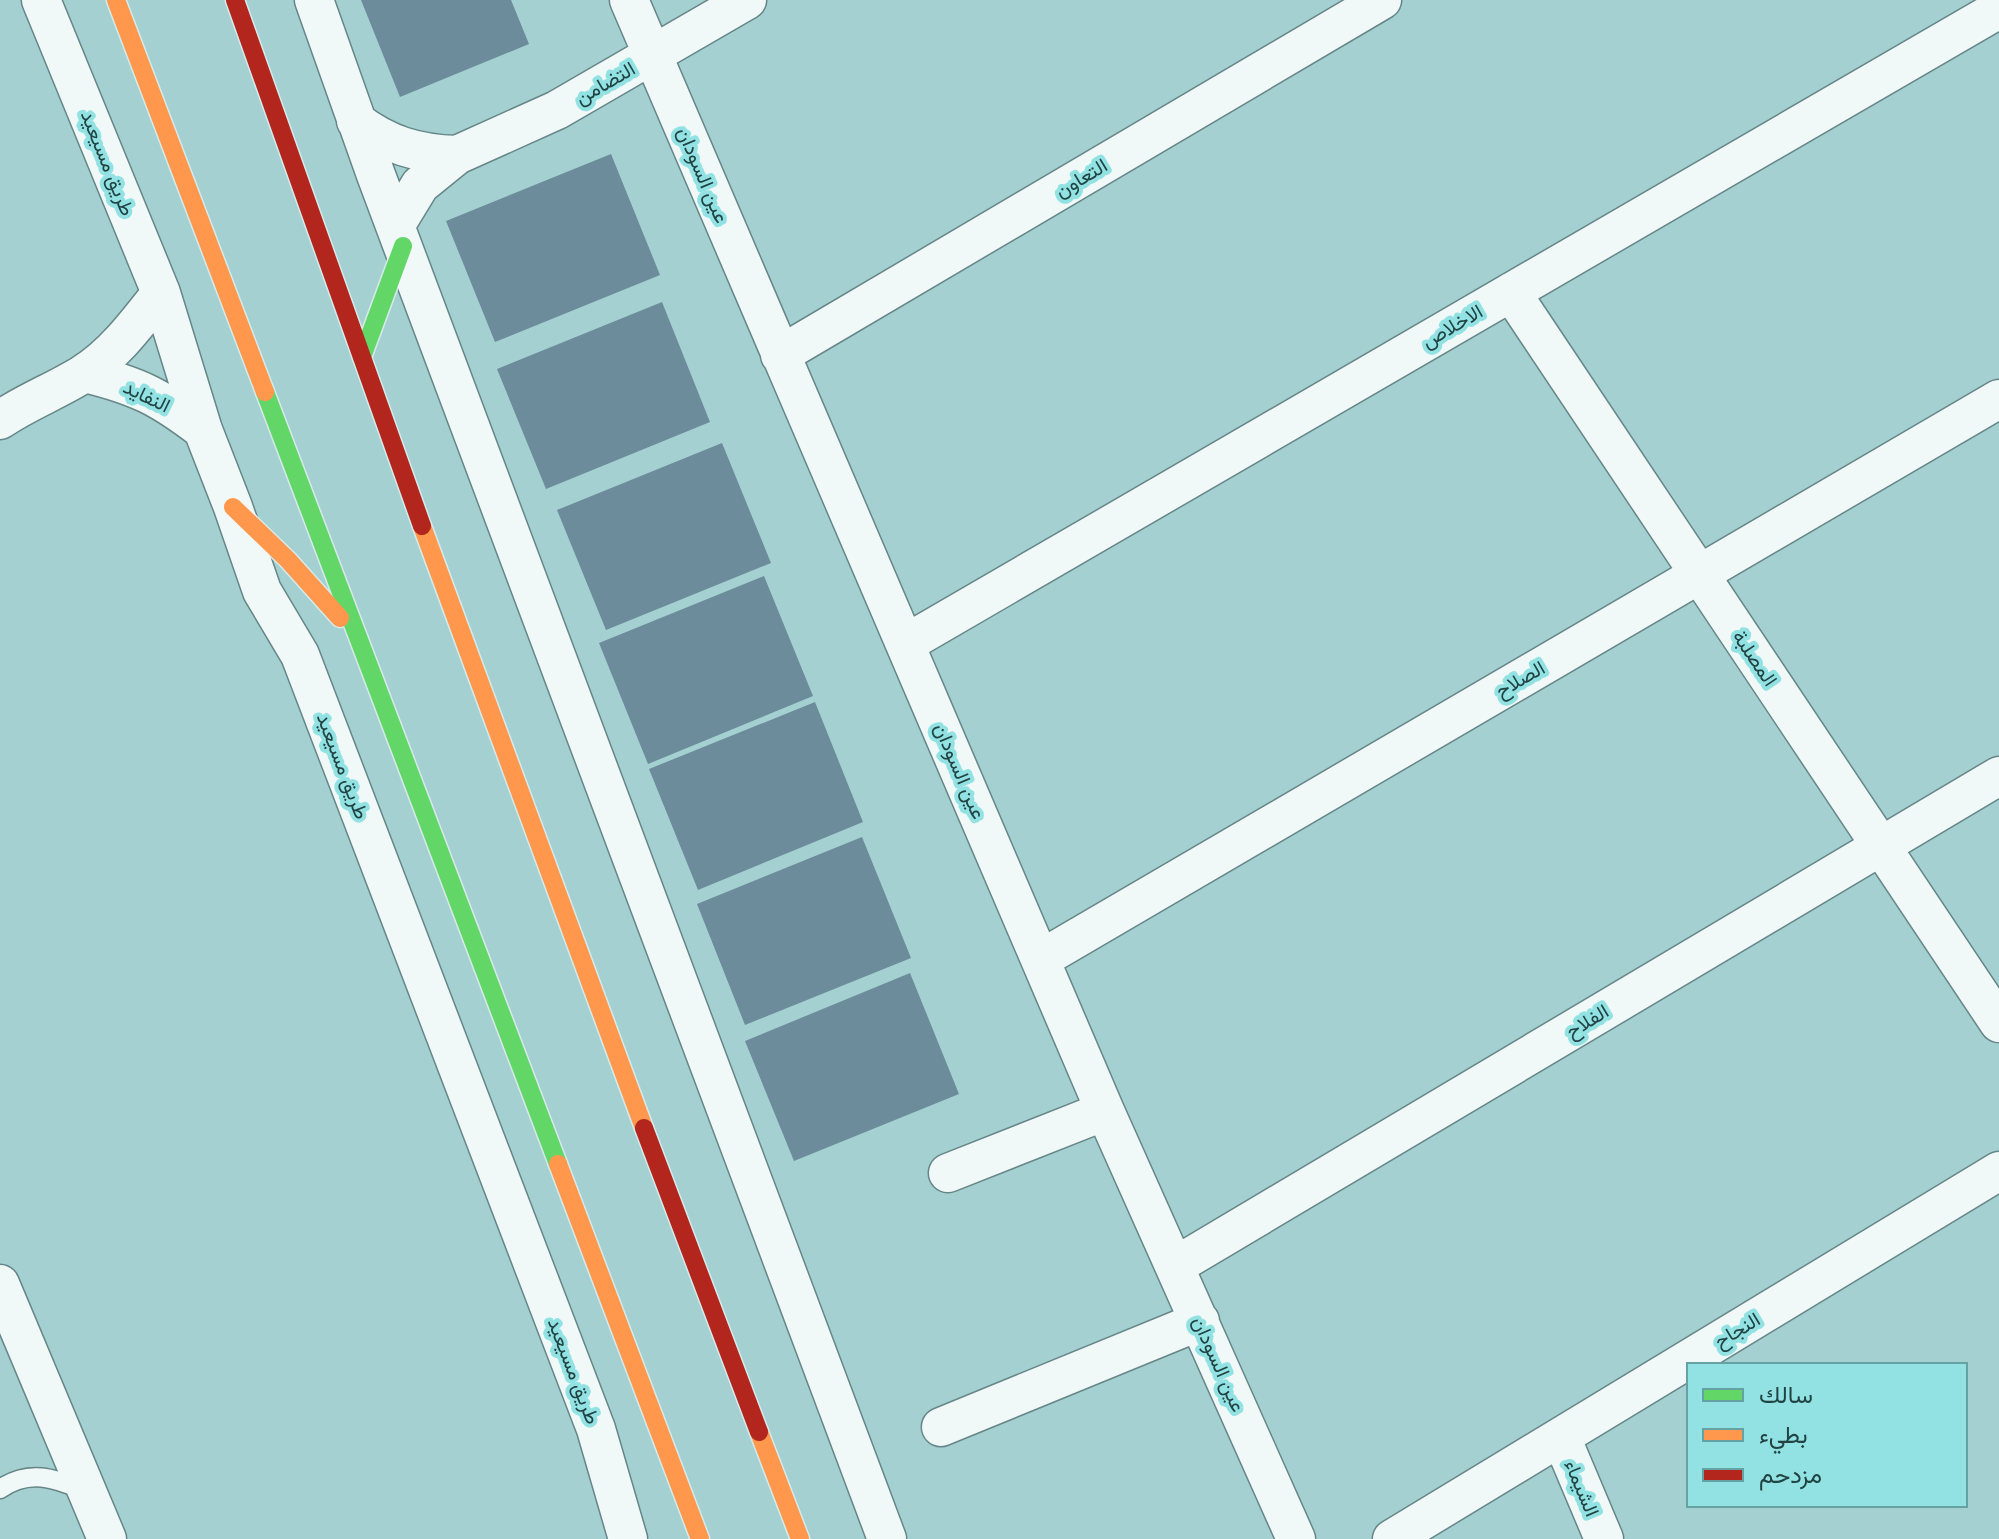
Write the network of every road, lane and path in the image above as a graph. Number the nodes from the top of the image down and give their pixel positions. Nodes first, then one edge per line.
1 (41, 0) edge
2 (116, 0) edge
3 (235, 0) edge
4 (314, 0) edge
5 (629, 0) edge
6 (747, 0) edge
7 (1382, 0) edge
8 (1999, 9) edge
9 (652, 56) junction
10 (356, 121) junction
11 (457, 155) junction
12 (399, 236) junction
13 (1511, 292) junction
14 (161, 293) junction
15 (780, 355) junction
16 (362, 357) junction
17 (85, 373) junction
18 (1999, 399) edge
19 (0, 420) edge
20 (203, 430) junction
21 (233, 507) junction
22 (1699, 574) junction
23 (360, 641) junction
24 (905, 644) junction
25 (1999, 776) edge
26 (1881, 846) junction
27 (1041, 959) junction
28 (1999, 1023) edge
29 (1105, 1111) junction
30 (1999, 1171) edge
31 (948, 1173) dead end
32 (1175, 1266) junction
33 (0, 1284) edge
34 (1200, 1321) junction
35 (941, 1427) dead end
36 (1561, 1437) junction
37 (0, 1489) edge
38 (88, 1492) junction
39 (107, 1539) edge
40 (628, 1539) edge
41 (700, 1539) edge
42 (800, 1539) edge
43 (887, 1539) edge
44 (1296, 1539) edge
45 (1392, 1539) edge
46 (1604, 1539) edge

1 - 14 street, طريق مسيعيد
2 - 23 highway
3 - 16 highway
4 - 10 street
5 - 9 street, عين السودان
6 - 9 street, التضامن
7 - 15 street, التعاون
8 - 13 street, الاخلاص
9 - 11 street, التضامن
9 - 15 street, عين السودان
10 - 11 street, التضامن
10 - 12 street
11 - 12 street, التضامن
12 - 16 highway
12 - 43 street
13 - 22 street, المصلبة
13 - 24 street, الاخلاص
14 - 17 street
14 - 20 street, طريق مسيعيد
15 - 24 street, عين السودان
16 - 42 highway
17 - 19 street
17 - 20 street, النفايد
18 - 22 street, الصلاح
20 - 21 street, طريق مسيعيد
21 - 23 highway
21 - 40 street, طريق مسيعيد
22 - 26 street, المصلبة
22 - 27 street, الصلاح
23 - 41 highway
24 - 27 street, عين السودان
25 - 26 street, الفلاح
26 - 28 street, المصلبة
26 - 32 street, الفلاح
27 - 29 street, عين السودان
29 - 31 street
29 - 32 street, عين السودان
30 - 36 street, النجاح
32 - 34 street, عين السودان
33 - 38 street
34 - 35 street
34 - 44 street, عين السودان
36 - 45 street, النجاح
36 - 46 street, الشيماء
37 - 38 lane
38 - 39 street

